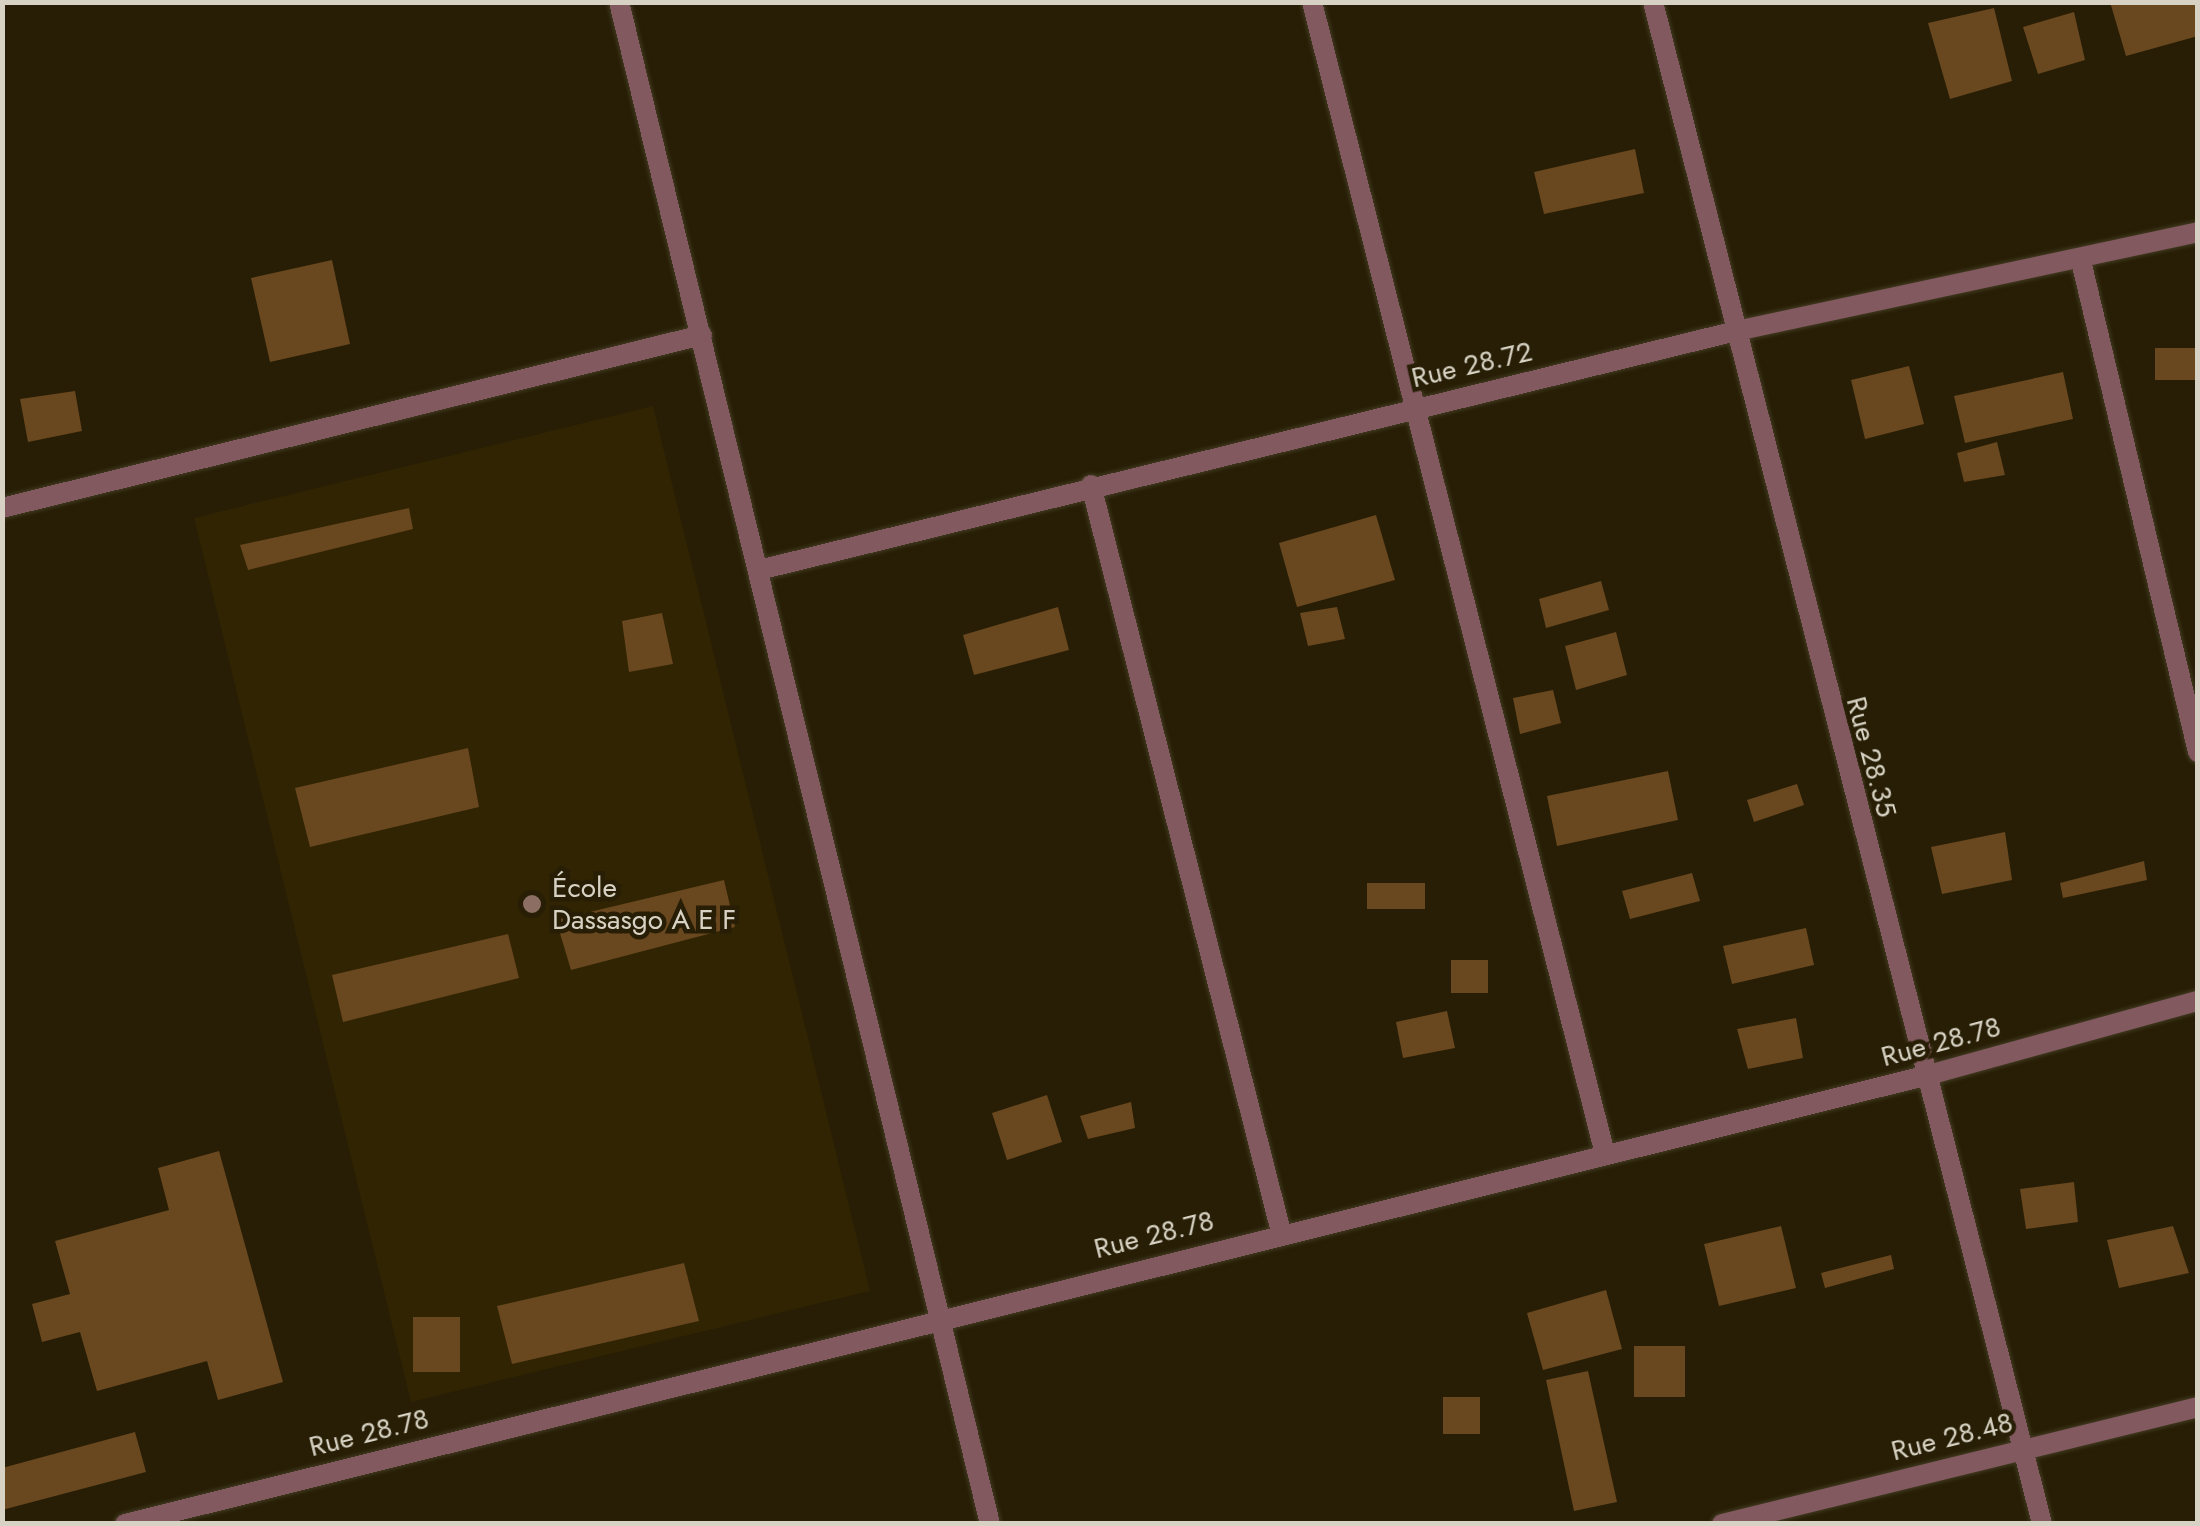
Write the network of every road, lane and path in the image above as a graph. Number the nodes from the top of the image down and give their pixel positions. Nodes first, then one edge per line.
1 (619, 2) edge
2 (1312, 2) edge
3 (1653, 2) edge
4 (2198, 232) edge
5 (2081, 262) junction
6 (1732, 332) junction
7 (702, 335) junction
8 (1410, 408) junction
9 (1091, 486) junction
10 (2, 508) edge
11 (763, 569) junction
12 (2198, 752) edge
13 (2198, 1001) edge
14 (1925, 1076) junction
15 (1604, 1150) junction
16 (1281, 1232) junction
17 (944, 1315) junction
18 (2198, 1408) edge
19 (2024, 1447) junction
20 (124, 1524) edge
21 (990, 1524) edge
22 (1722, 1524) edge
23 (2042, 1524) edge

1 - 7 street
2 - 8 street
3 - 6 street, Rue 28.35
4 - 5 street, Rue 28.72
5 - 6 street, Rue 28.72
5 - 12 street
6 - 8 street, Rue 28.72
6 - 14 street, Rue 28.35
7 - 10 street
7 - 11 street
8 - 9 street, Rue 28.72
8 - 15 street
9 - 11 street, Rue 28.72
9 - 16 street
11 - 17 street
13 - 14 street, Rue 28.78
14 - 15 street, Rue 28.78
14 - 19 street, Rue 28.35
15 - 16 street, Rue 28.78
16 - 17 street, Rue 28.78
17 - 20 street, Rue 28.78
17 - 21 street
18 - 19 street, Rue 28.48
19 - 22 street, Rue 28.48
19 - 23 street, Rue 28.35

